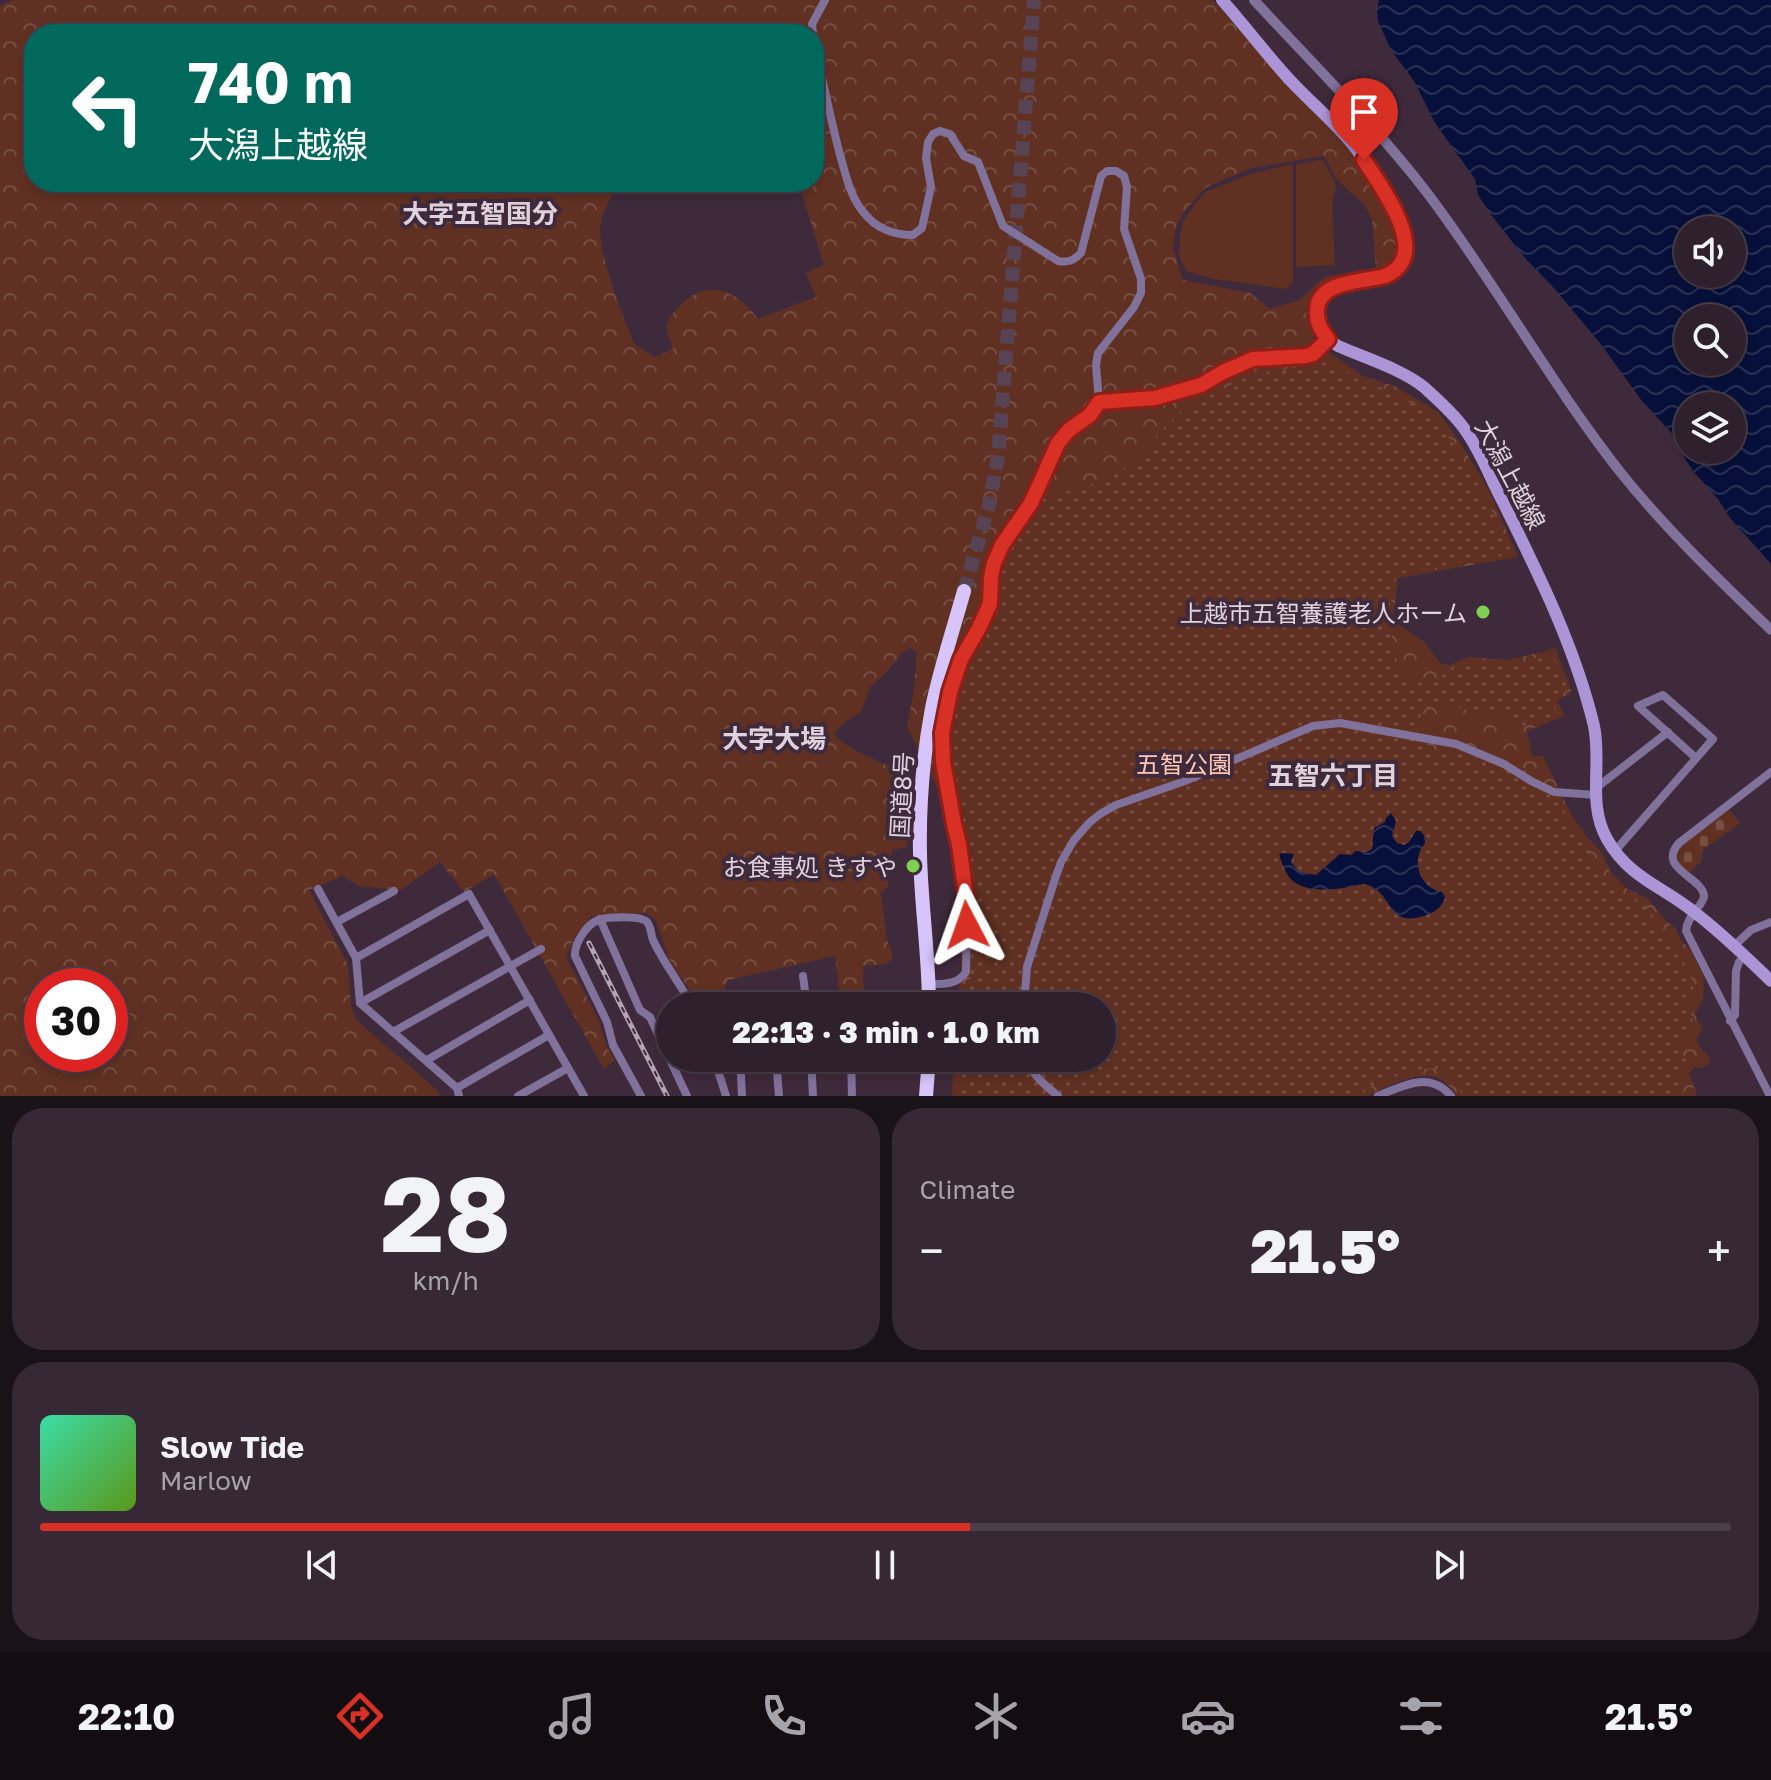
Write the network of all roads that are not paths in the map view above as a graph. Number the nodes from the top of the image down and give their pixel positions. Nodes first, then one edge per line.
1 (825, 0) edge
2 (1222, 0) edge
3 (1254, 0) edge
4 (812, 24) edge
5 (824, 85) edge
6 (1328, 339) junction
7 (1099, 402) junction
8 (964, 591) tunnel mouth
9 (1771, 630) edge
10 (1668, 732) junction
11 (1696, 758) junction
12 (1771, 772) edge
13 (1596, 792) junction
14 (1615, 851) junction
15 (318, 889) dead end
16 (394, 891) dead end
17 (1693, 911) junction
18 (600, 919) junction
19 (337, 922) junction
20 (1771, 922) edge
21 (490, 930) junction
22 (1735, 945) junction
23 (541, 949) dead end
24 (1745, 956) junction
25 (356, 958) junction
26 (511, 966) junction
27 (803, 976) dead end
28 (1771, 981) edge
29 (929, 984) junction
30 (683, 992) edge
31 (805, 992) edge
32 (929, 992) edge
33 (1025, 992) edge
34 (530, 1000) junction
35 (360, 1003) junction
36 (1730, 1021) junction
37 (393, 1032) junction
38 (549, 1035) junction
39 (427, 1060) junction
40 (568, 1068) junction
41 (718, 1072) edge
42 (741, 1072) edge
43 (777, 1072) edge
44 (812, 1072) edge
45 (851, 1072) edge
46 (928, 1072) edge
47 (1033, 1072) edge
48 (458, 1092) edge
49 (518, 1096) edge
50 (584, 1096) edge
51 (641, 1096) edge
52 (687, 1096) edge
53 (726, 1096) edge
54 (742, 1096) edge
55 (779, 1096) edge
56 (813, 1096) edge
57 (852, 1096) edge
58 (926, 1096) edge
59 (1058, 1096) edge
60 (1378, 1096) edge
61 (1451, 1096) edge
62 (1770, 1096) edge

1 - 4 street
2 - 6 main road
3 - 9 street
5 - 7 street
6 - 7 street
6 - 13 main road, 大潟上越線
7 - 29 street
8 - 29 highway, 国道8号
10 - 11 street
10 - 11 street
10 - 13 street
11 - 14 street
12 - 17 street
13 - 14 main road, 大潟上越線
13 - 33 street
14 - 17 main road, 大潟上越線
15 - 19 street
16 - 19 street
17 - 22 main road, 大潟上越線
17 - 36 street
18 - 30 street
18 - 51 street
18 - 52 street
19 - 25 street
20 - 22 street
21 - 25 street
21 - 26 street
21 - 35 street
22 - 24 main road, 大潟上越線
23 - 26 street
24 - 28 main road, 大潟上越線
24 - 36 street
25 - 35 street
26 - 34 street
26 - 37 street
27 - 31 street
29 - 32 highway, 国道8号
34 - 38 street
34 - 39 street
35 - 37 street
36 - 62 street
37 - 39 street
38 - 40 street
38 - 48 street
39 - 48 street
40 - 49 street
40 - 50 street
41 - 53 street
42 - 54 street
43 - 55 street
44 - 56 street
45 - 57 street
46 - 58 highway
47 - 59 street
60 - 61 street

